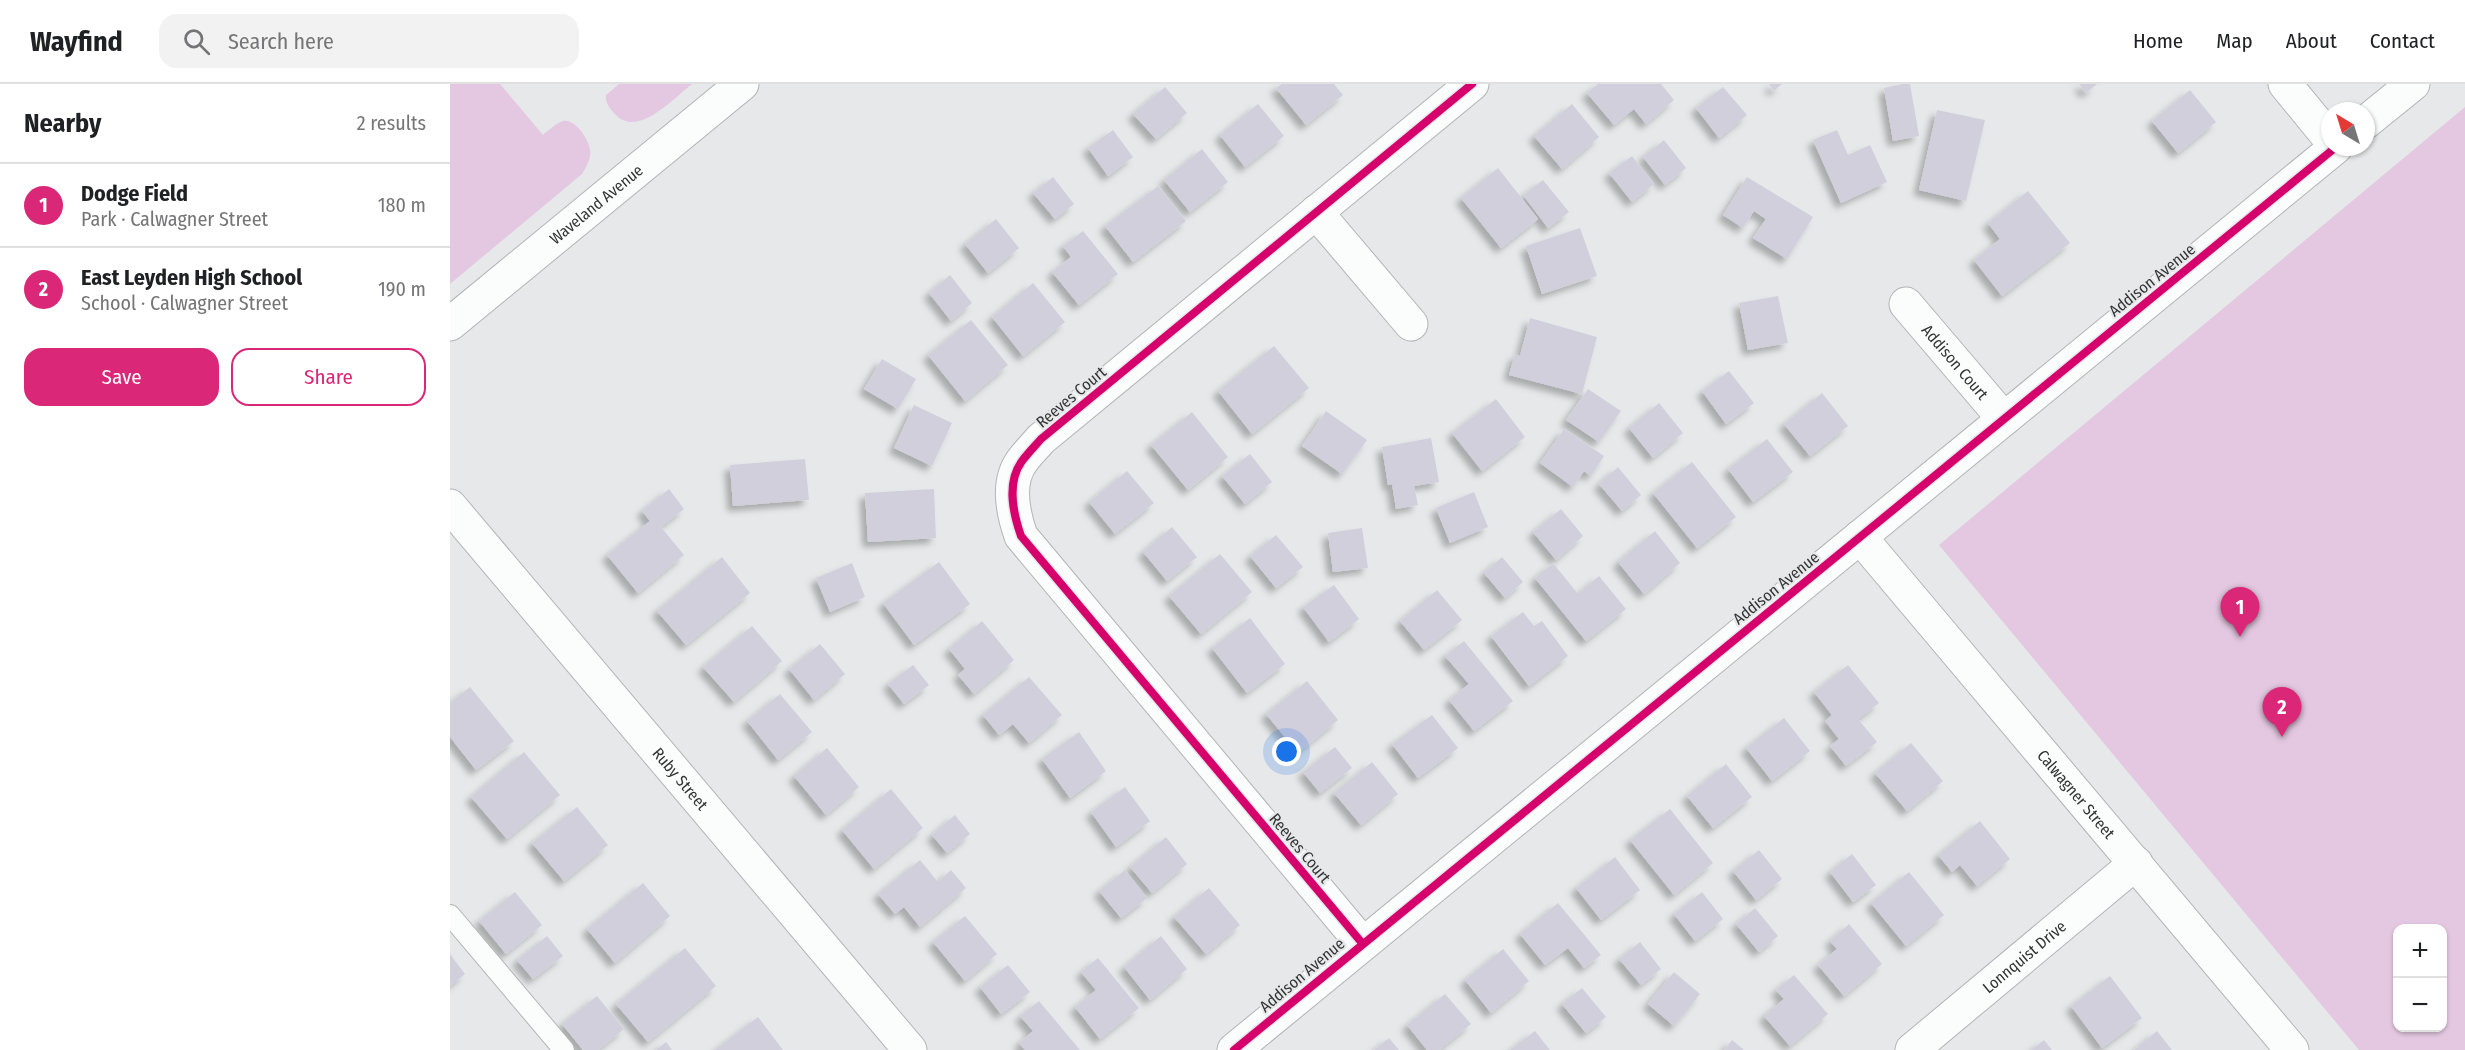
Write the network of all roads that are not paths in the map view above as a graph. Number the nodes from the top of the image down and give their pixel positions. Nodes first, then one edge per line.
1 (742, 84) edge
2 (1472, 84) edge
3 (2285, 84) edge
4 (2413, 84) edge
5 (2375, 115) edge
6 (2321, 128) edge
7 (2325, 156) edge
8 (1316, 212) junction
9 (1906, 304) dead end
10 (450, 324) edge
11 (1411, 324) dead end
12 (2004, 420) junction
13 (450, 506) edge
14 (1860, 537) junction
15 (2136, 864) junction
16 (450, 915) edge
17 (1362, 943) junction
18 (564, 1050) edge
19 (910, 1050) edge
20 (1234, 1050) edge
21 (1912, 1050) edge
22 (2292, 1050) edge

1 - 10 street, Waveland Avenue
2 - 8 street, Reeves Court
3 - 6 street
4 - 5 street
7 - 12 street, Addison Avenue
8 - 11 street
8 - 17 street, Reeves Court
9 - 12 street, Addison Court
12 - 14 street, Addison Avenue
13 - 19 street, Ruby Street
14 - 15 street, Calwagner Street
14 - 17 street, Addison Avenue
15 - 21 street, Lonnquist Drive
15 - 22 street, Calwagner Street
16 - 18 lane
17 - 20 street, Addison Avenue

